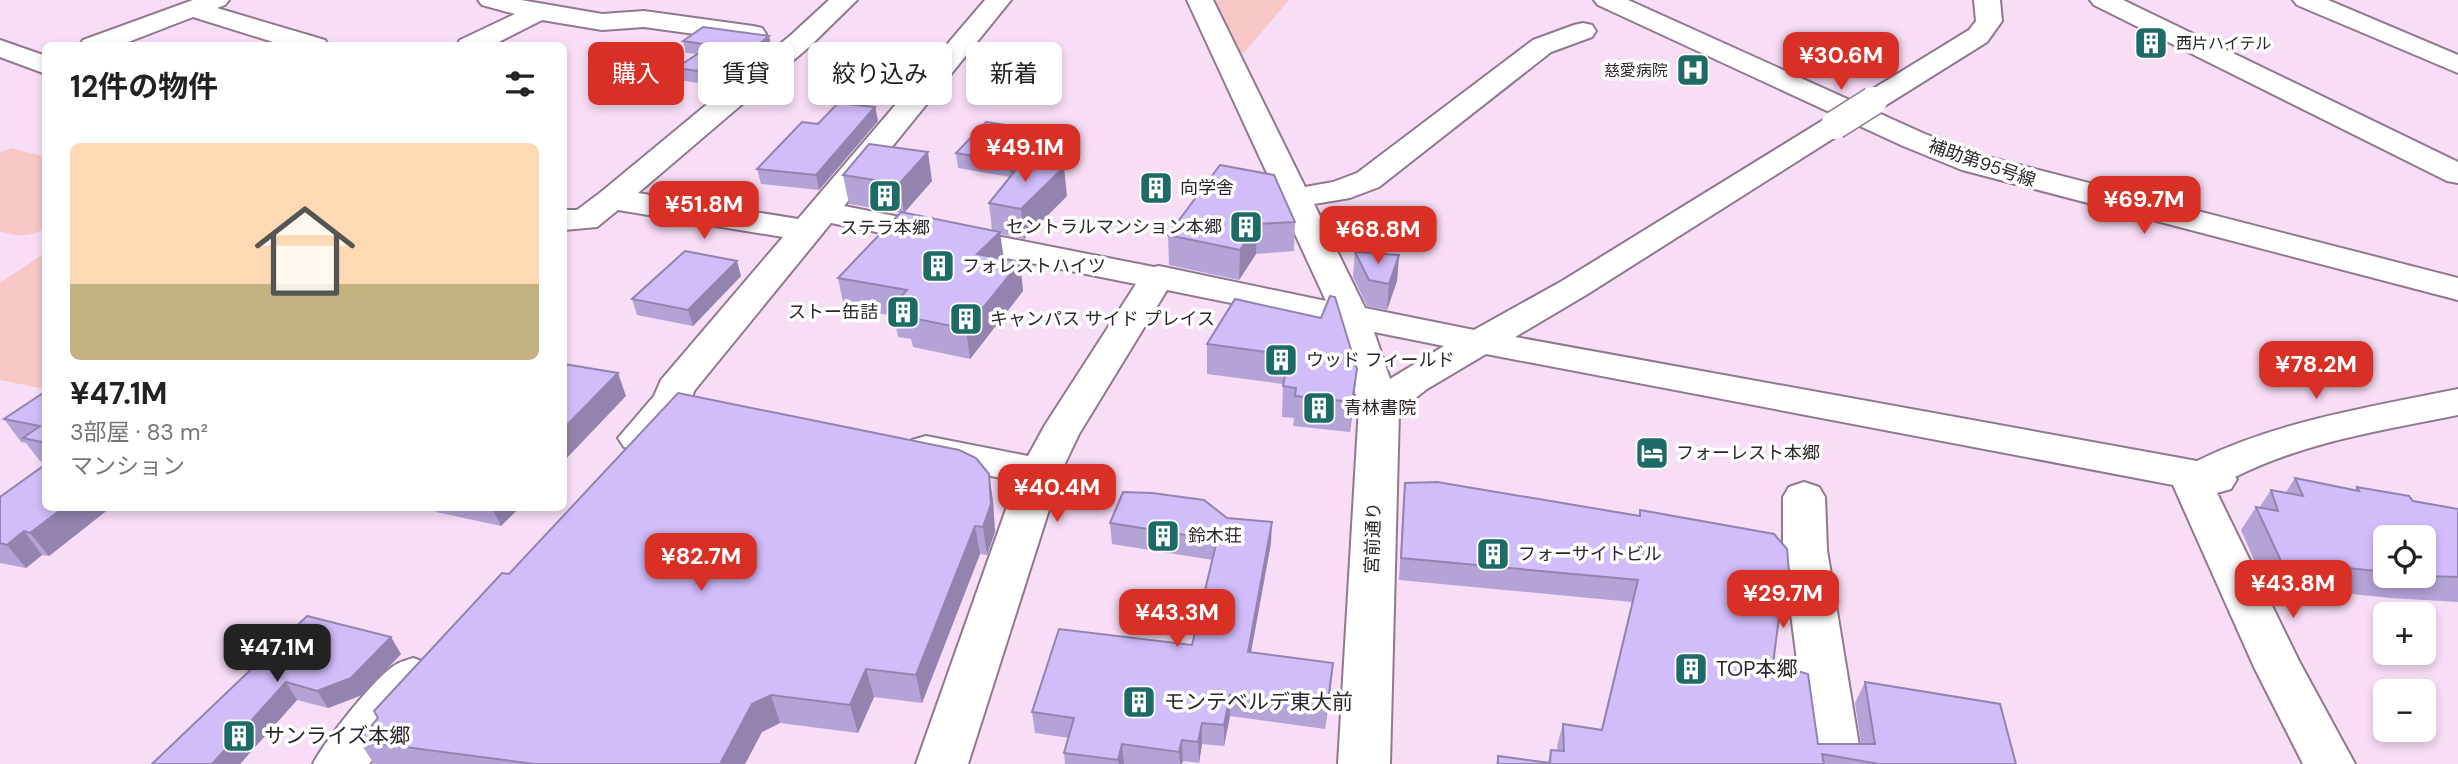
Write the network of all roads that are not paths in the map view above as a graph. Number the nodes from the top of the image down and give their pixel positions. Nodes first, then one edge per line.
1 (491, 0) edge
2 (844, 0) edge
3 (998, 0) edge
4 (1199, 0) edge
5 (1607, 0) edge
6 (1987, 0) edge
7 (2103, 0) edge
8 (2306, 0) edge
9 (204, 5) edge
10 (539, 12) junction
11 (1583, 31) dead end
12 (800, 41) junction
13 (103, 42) edge
14 (305, 42) edge
15 (477, 42) edge
16 (0, 48) edge
17 (42, 63) edge
18 (2458, 65) edge
19 (2449, 141) dead end
20 (2408, 149) junction
21 (2458, 174) edge
22 (1294, 198) junction
23 (612, 199) junction
24 (567, 220) edge
25 (813, 220) junction
26 (1159, 276) junction
27 (2458, 289) edge
28 (1351, 316) junction
29 (1480, 341) junction
30 (673, 400) junction
31 (2458, 402) edge
32 (1380, 406) junction
33 (714, 408) edge
34 (891, 443) edge
35 (611, 466) edge
36 (1040, 472) junction
37 (2208, 477) junction
38 (1804, 496) dead end
39 (435, 655) edge
40 (338, 764) edge
41 (942, 764) edge
42 (1364, 764) edge
43 (1836, 764) edge
44 (2329, 764) edge

1 - 10 street
2 - 12 street
3 - 25 street
4 - 22 street, 宮前通り
5 - 27 street, 補助第95号線
6 - 29 street, bridge
7 - 20 street
8 - 18 street
9 - 13 street
9 - 14 street
10 - 12 street
10 - 15 street
11 - 22 street
12 - 23 street
16 - 17 street
19 - 20 street
20 - 21 street
22 - 28 street, 宮前通り
23 - 24 street
23 - 25 street
25 - 26 street
25 - 30 street
26 - 28 street
26 - 36 street
28 - 29 street
28 - 32 street, 宮前通り
29 - 32 street
29 - 37 street
30 - 33 street
30 - 35 street
31 - 37 street
32 - 42 street, 宮前通り
34 - 36 street
36 - 41 street
37 - 44 street
38 - 43 street
39 - 40 street

